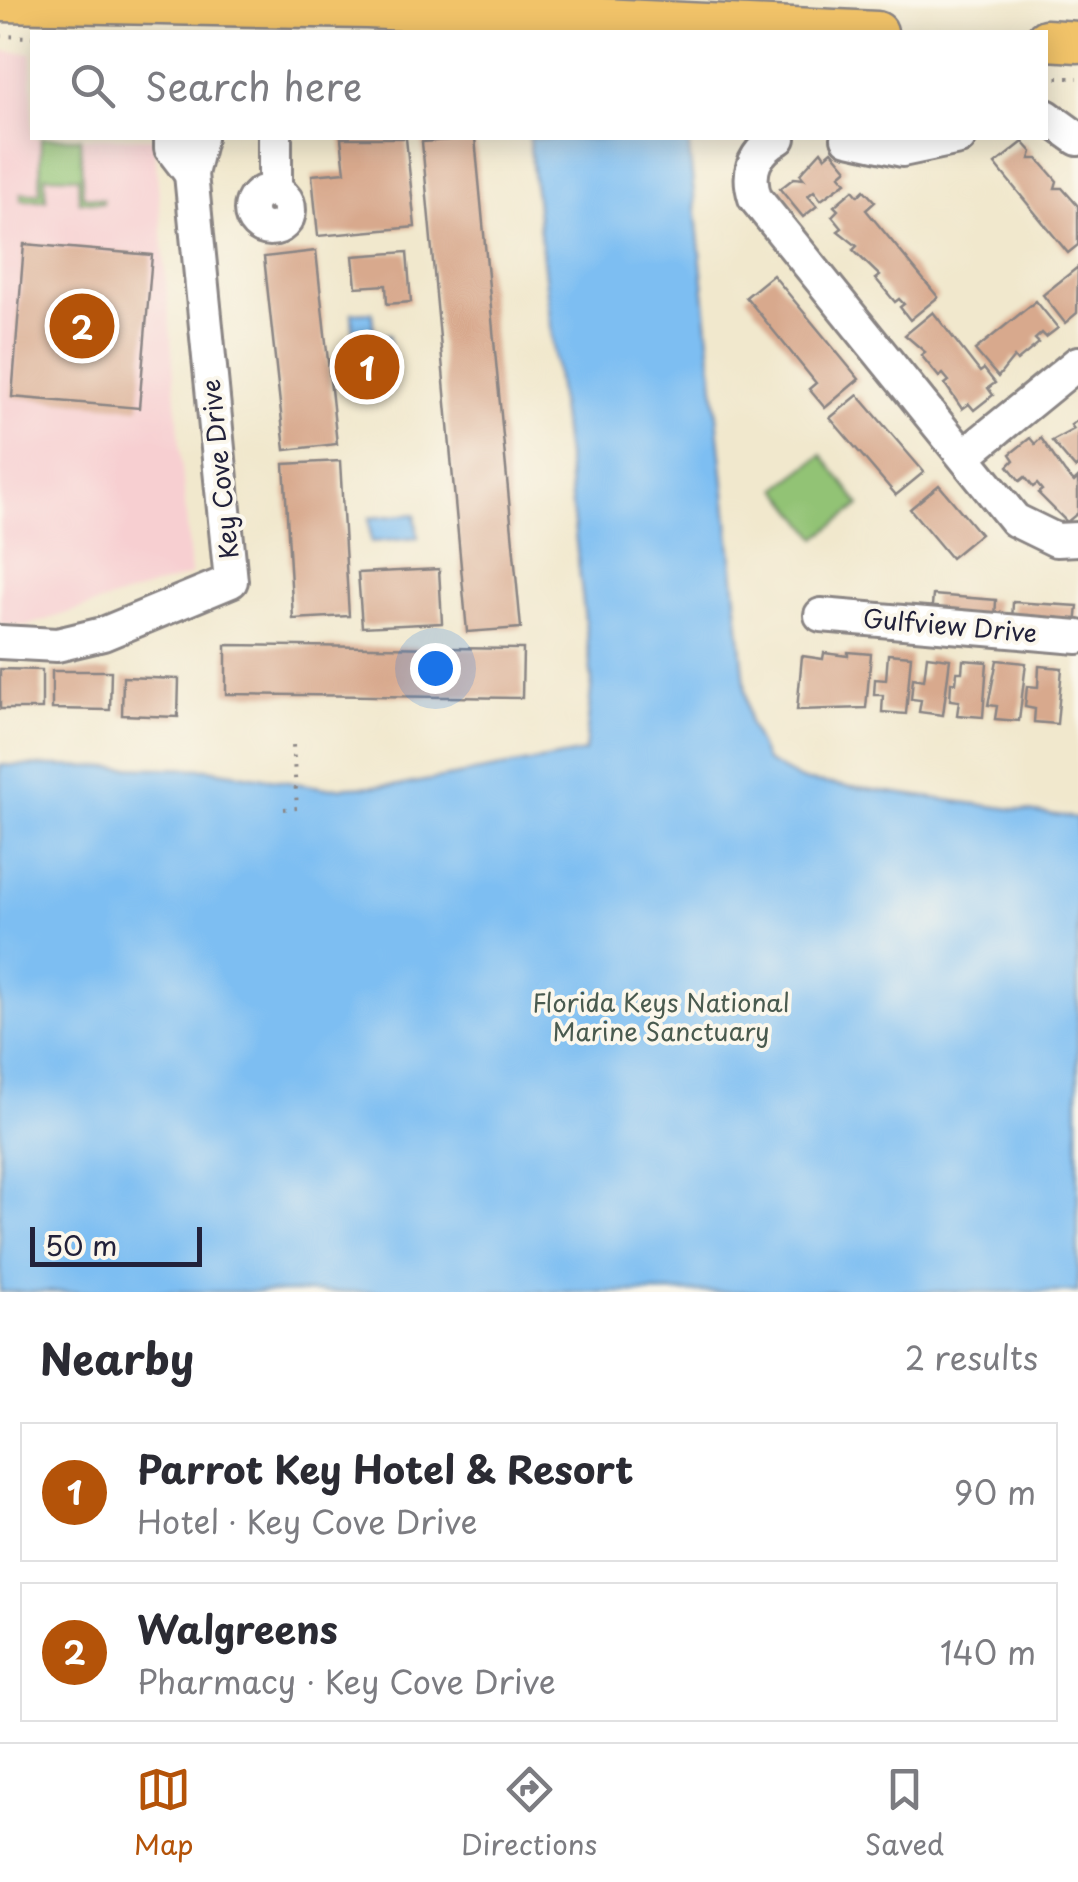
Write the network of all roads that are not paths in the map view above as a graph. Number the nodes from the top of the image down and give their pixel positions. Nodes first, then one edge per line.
1 (0, 2) edge
2 (180, 13) edge
3 (827, 30) edge
4 (1048, 40) edge
5 (1078, 42) edge
6 (1048, 117) edge
7 (1078, 139) edge
8 (170, 140) edge
9 (200, 140) edge
10 (275, 140) edge
11 (776, 140) edge
12 (857, 140) edge
13 (949, 140) edge
14 (191, 174) junction
15 (196, 214) junction
16 (1078, 363) edge
17 (964, 456) junction
18 (1078, 540) edge
19 (822, 615) dead end
20 (1078, 637) edge
21 (0, 642) edge

1 - 2 main road
2 - 3 main road
4 - 5 main road
6 - 7 street
8 - 14 street, Key Cove Drive
9 - 14 street, Key Cove Drive
10 - 15 street
11 - 17 street
12 - 13 street
14 - 15 street, Key Cove Drive
15 - 21 street, Key Cove Drive
16 - 17 street
17 - 18 street
19 - 20 street, Gulfview Drive

